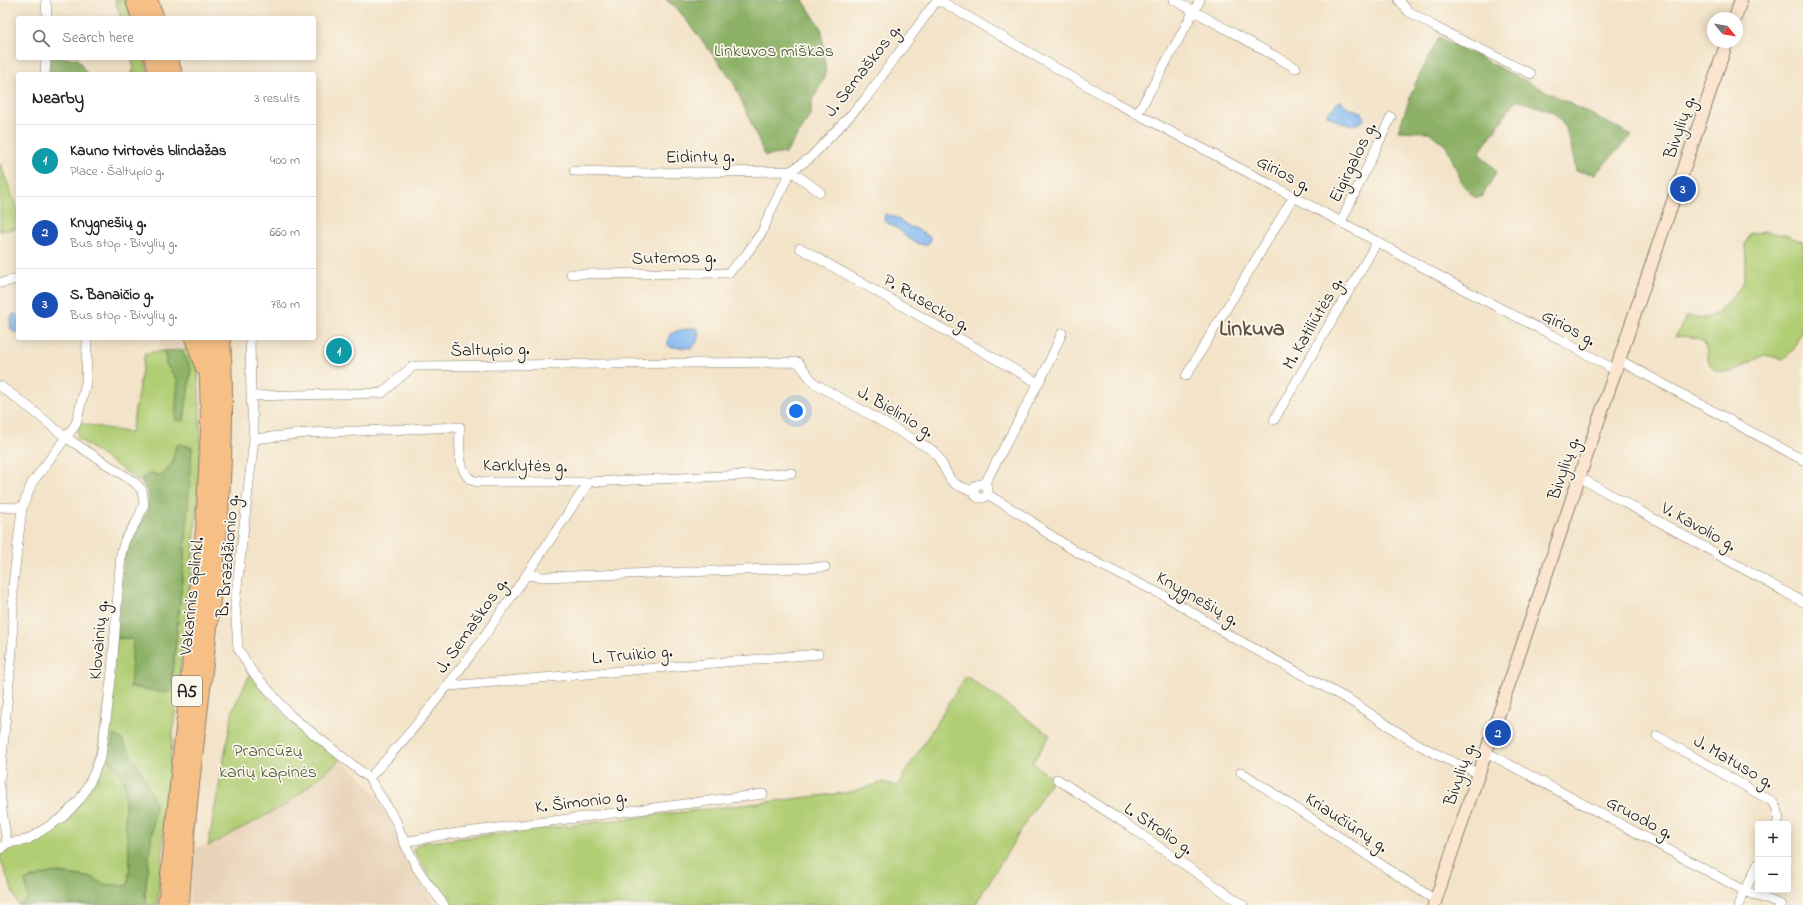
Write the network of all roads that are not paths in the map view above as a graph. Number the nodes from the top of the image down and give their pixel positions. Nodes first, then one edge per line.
1 (46, 0) edge
2 (134, 0) edge
3 (149, 0) edge
4 (938, 0) edge
5 (1174, 0) edge
6 (1200, 0) edge
7 (1399, 0) edge
8 (1741, 0) edge
9 (1194, 10) junction
10 (1737, 12) edge
11 (47, 16) edge
12 (139, 16) edge
13 (155, 16) edge
14 (1725, 48) edge
15 (46, 60) edge
16 (154, 60) edge
17 (170, 60) edge
18 (1296, 68) dead end
19 (45, 72) edge
20 (157, 72) edge
21 (173, 72) edge
22 (1531, 74) dead end
23 (1138, 113) junction
24 (1391, 117) dead end
25 (791, 171) junction
26 (574, 172) dead end
27 (820, 192) dead end
28 (1294, 196) junction
29 (1341, 222) junction
30 (1377, 242) junction
31 (800, 248) dead end
32 (571, 274) dead end
33 (16, 279) edge
34 (0, 283) edge
35 (1062, 333) dead end
36 (87, 340) edge
37 (194, 340) edge
38 (207, 340) edge
39 (222, 340) edge
40 (250, 340) edge
41 (798, 362) joint
42 (1617, 365) junction
43 (1186, 376) dead end
44 (209, 378) junction
45 (1038, 383) junction
46 (0, 386) edge
47 (251, 396) junction
48 (1274, 420) dead end
49 (65, 437) junction
50 (254, 439) junction
51 (1803, 460) edge
52 (792, 473) dead end
53 (1579, 477) junction
54 (589, 482) junction
55 (986, 489) junction
56 (974, 491) joint
57 (0, 507) edge
58 (22, 508) junction
59 (825, 567) dead end
60 (526, 575) junction
61 (1803, 602) edge
62 (818, 654) dead end
63 (449, 686) junction
64 (1657, 736) dead end
65 (1486, 752) junction
66 (1241, 772) dead end
67 (1478, 773) junction
68 (0, 778) edge
69 (369, 778) junction
70 (1057, 779) dead end
71 (0, 786) edge
72 (763, 794) dead end
73 (1779, 821) edge
74 (404, 842) junction
75 (4, 846) edge
76 (1755, 870) edge
77 (1745, 891) junction
78 (1434, 902) edge
79 (166, 905) edge
80 (180, 905) edge
81 (444, 905) edge
82 (1243, 905) edge
83 (1738, 905) edge
84 (1782, 905) edge

1 - 11 street
2 - 12 highway
3 - 13 highway
4 - 23 street, Girios g.
4 - 25 street, J. Semaškos g.
5 - 9 street
6 - 9 street
7 - 22 street
8 - 10 street
9 - 18 street
9 - 23 street
14 - 42 street, Bivylių g.
15 - 19 street
16 - 20 highway
17 - 21 highway
23 - 28 street, Girios g.
24 - 29 street, Eigirgalos g.
25 - 26 street, Eidintų g.
25 - 27 street
25 - 32 street, Sutemos g.
28 - 29 street, Girios g.
28 - 43 street
29 - 30 street, Girios g.
30 - 42 street, Girios g.
30 - 48 street, M. Katiliūtės g.
31 - 45 street, P. Rusecko g.
33 - 34 street
35 - 45 street
36 - 49 street
37 - 44 highway
38 - 44 highway, Vakarinis aplinkl. / A5
39 - 80 highway, Vakarinis aplinkl. / A5
40 - 47 street
41 - 47 street, Šaltupio g.
41 - 56 street, J. Bielinio g.
42 - 51 street, Girios g.
42 - 53 street, Bivylių g.
44 - 79 highway, Vakarinis aplinkl. / A5
45 - 55 street
46 - 49 street, Klovainių g.
47 - 50 street, B. Brazdžionio g.
49 - 58 street
49 - 75 street, Klovainių g.
50 - 54 street, Karklytės g.
50 - 69 street, B. Brazdžionio g.
52 - 54 street, Karklytės g.
53 - 61 street, V. Kavolio g.
53 - 65 street, Bivylių g.
54 - 60 street, J. Semaškos g.
55 - 56 street, Knygnešių g.
55 - 67 street, Knygnešių g.
57 - 58 street
58 - 68 street
59 - 60 street
60 - 63 street, J. Semaškos g.
62 - 63 street, L. Truikio g.
63 - 69 street, J. Semaškos g.
64 - 73 street, J. Matuso g.
65 - 67 street, Bivylių g.
65 - 77 street, Gruodo g.
66 - 78 street, Kriaučiūnų g.
67 - 78 street, Bivylių g.
69 - 74 street, B. Brazdžionio g.
70 - 82 street, L. Strolio g.
71 - 75 street
72 - 74 street, K. Šimonio g.
74 - 81 street, B. Brazdžionio g.
76 - 77 street
77 - 83 street
77 - 84 street, Gruodo g.

